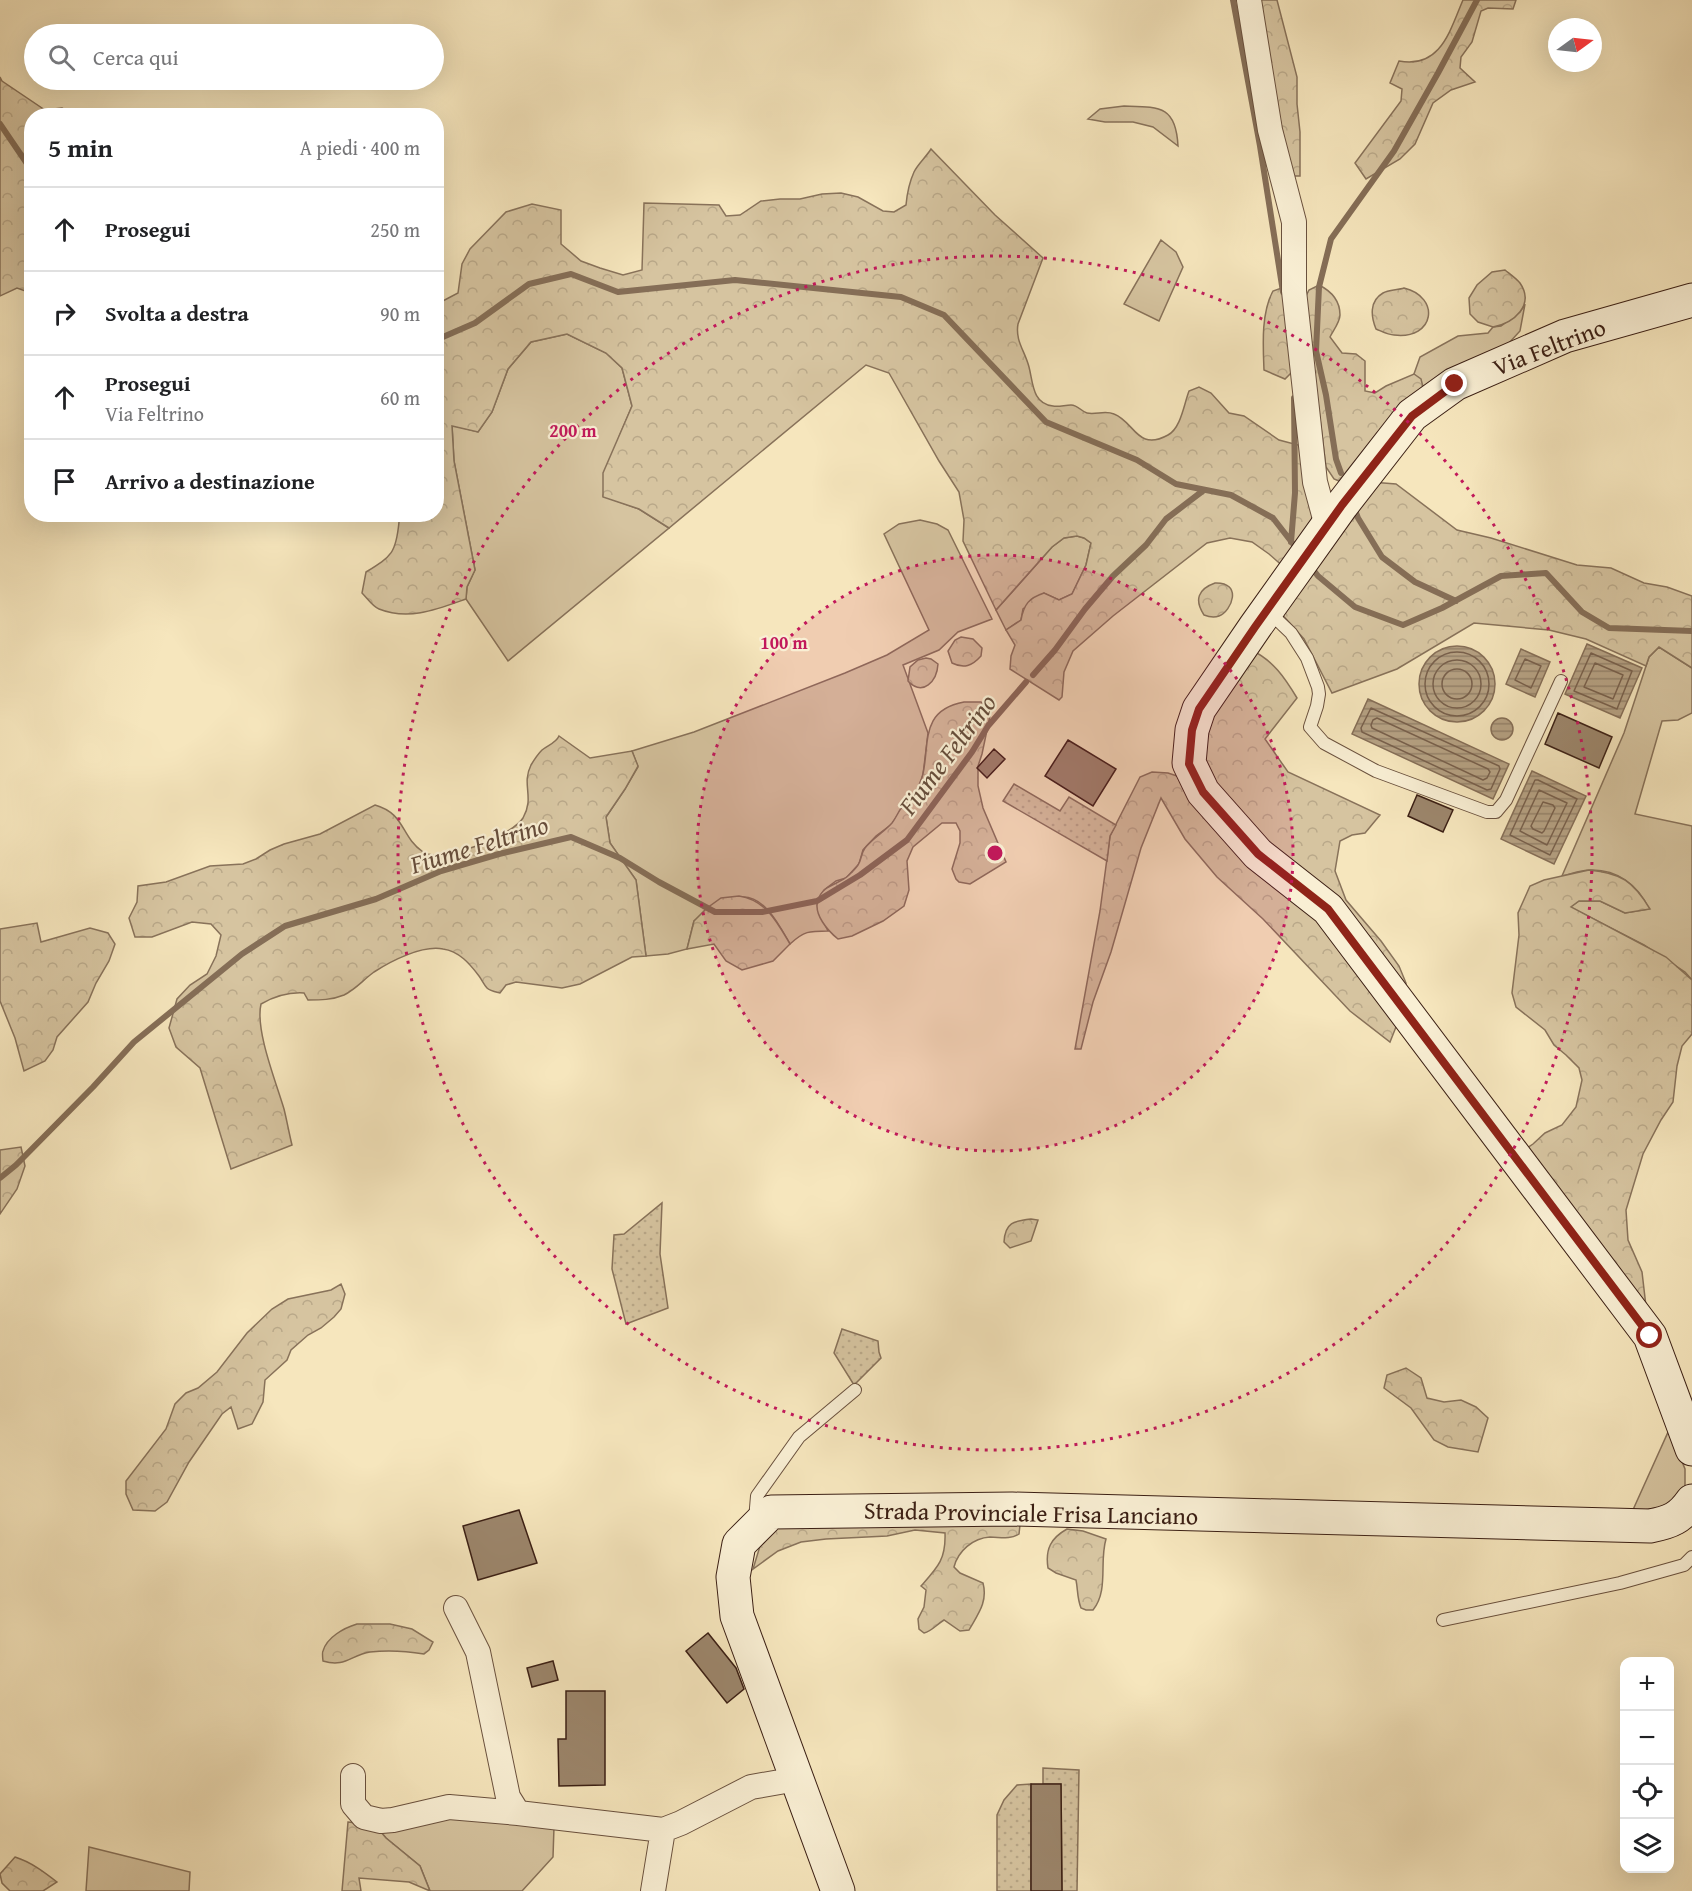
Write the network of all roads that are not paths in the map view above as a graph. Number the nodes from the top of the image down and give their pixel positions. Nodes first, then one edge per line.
1 (1249, 0) edge
2 (1692, 300) edge
3 (1327, 526) junction
4 (1267, 610) junction
5 (1561, 681) dead end
6 (855, 1390) dead end
7 (1692, 1449) edge
8 (1689, 1509) edge
9 (754, 1529) junction
10 (1692, 1557) edge
11 (456, 1608) dead end
12 (1443, 1620) dead end
13 (353, 1776) dead end
14 (797, 1779) junction
15 (518, 1813) junction
16 (663, 1830) junction
17 (653, 1891) edge
18 (838, 1891) edge

1 - 3 street
2 - 3 street, Via Feltrino
3 - 4 street
4 - 5 lane
4 - 7 street
6 - 9 lane
8 - 9 street, Strada Provinciale Frisa Lanciano
9 - 14 street, Strada Provinciale Frisa Lanciano
10 - 12 lane
11 - 15 street
13 - 15 street
14 - 16 street
14 - 18 street, Strada Provinciale Frisa Lanciano
15 - 16 street
16 - 17 street

